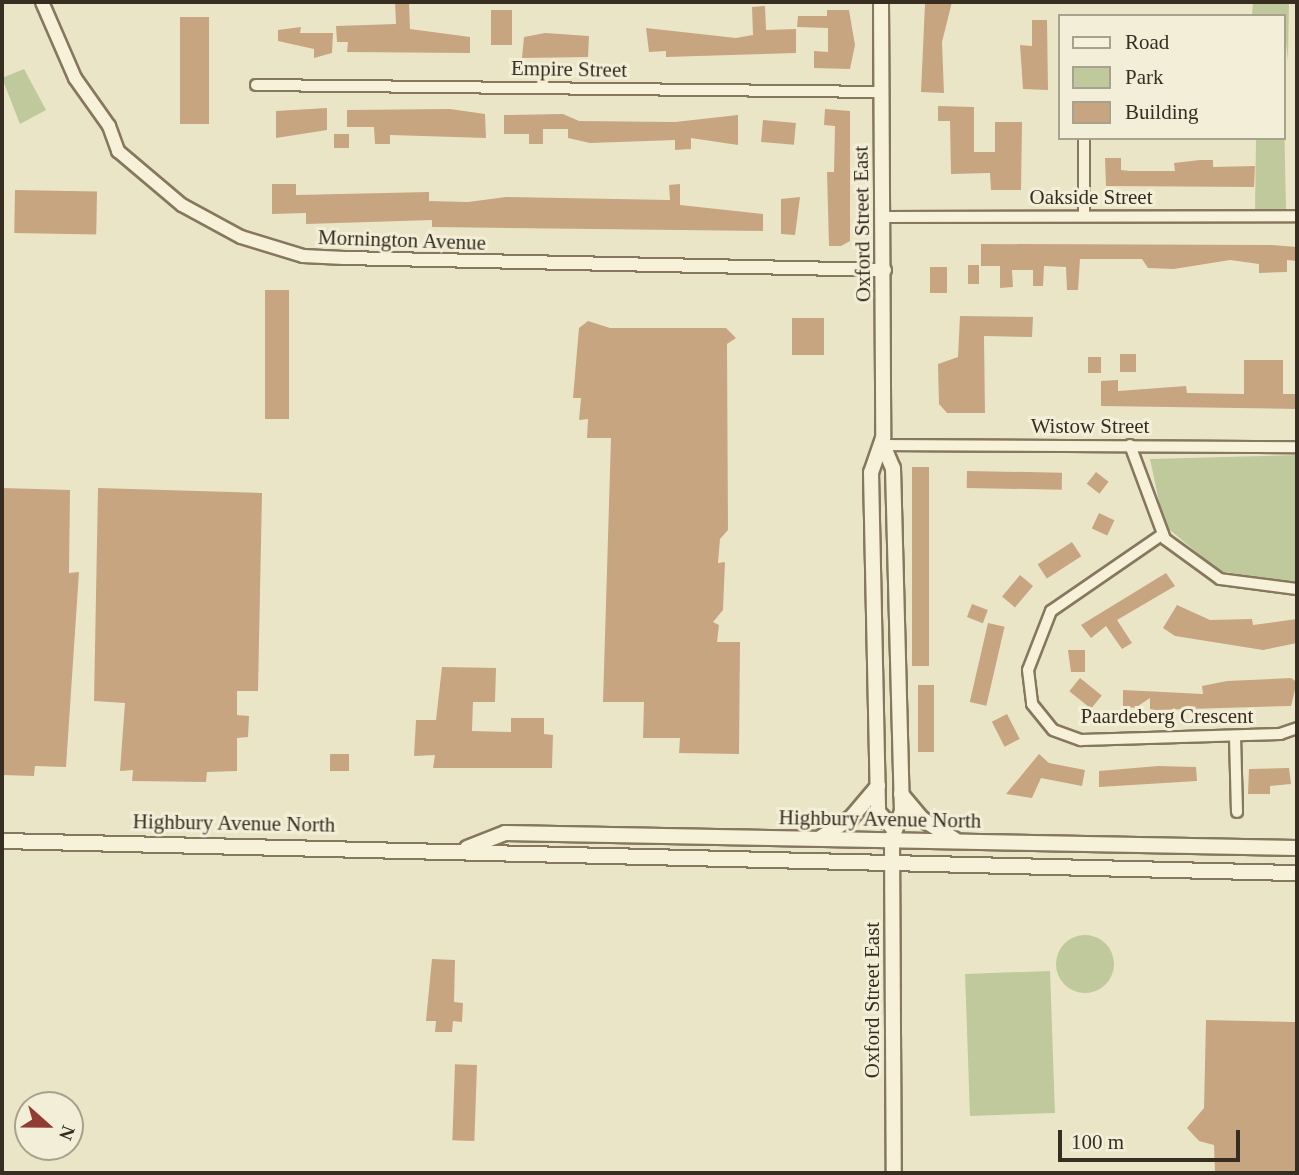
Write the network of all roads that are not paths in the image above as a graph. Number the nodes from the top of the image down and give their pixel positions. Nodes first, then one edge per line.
1 (42, 2) edge
2 (881, 2) edge
3 (256, 85) dead end
4 (881, 92) junction
5 (1084, 140) edge
6 (1084, 215) junction
7 (1297, 216) edge
8 (884, 217) junction
9 (885, 270) junction
10 (883, 445) junction
11 (1130, 445) junction
12 (1297, 447) edge
13 (1163, 534) junction
14 (1297, 589) edge
15 (1297, 728) edge
16 (1235, 736) junction
17 (878, 786) junction
18 (901, 794) junction
19 (1237, 813) dead end
20 (892, 833) junction
21 (818, 839) junction
22 (2, 841) edge
23 (958, 841) junction
24 (466, 848) junction
25 (1297, 848) edge
26 (892, 862) junction
27 (1297, 873) edge
28 (894, 1173) edge

1 - 9 street, Mornington Avenue
2 - 4 main road, Oxford Street East
3 - 4 street, Empire Street
4 - 8 main road, Oxford Street East
5 - 6 street
6 - 7 street, Oakside Street
6 - 8 street, Oakside Street
8 - 9 main road, Oxford Street East
9 - 10 main road, Oxford Street East
10 - 11 street, Wistow Street
10 - 17 main road, Oxford Street East
10 - 18 main road, Oxford Street East
11 - 12 street, Wistow Street
11 - 13 street
13 - 14 street
13 - 16 street, Paardeberg Crescent
15 - 16 street, Paardeberg Crescent
16 - 19 street
17 - 20 main road, Oxford Street East
17 - 21 main road
18 - 20 main road, Oxford Street East
18 - 23 main road
20 - 21 main road, Highbury Avenue North
20 - 23 main road, Highbury Avenue North
20 - 26 main road, Oxford Street East
21 - 24 main road, Highbury Avenue North
22 - 24 main road, Highbury Avenue North
23 - 25 main road, Highbury Avenue North
24 - 26 main road, Highbury Avenue North
26 - 27 main road, Highbury Avenue North
26 - 28 main road, Oxford Street East

